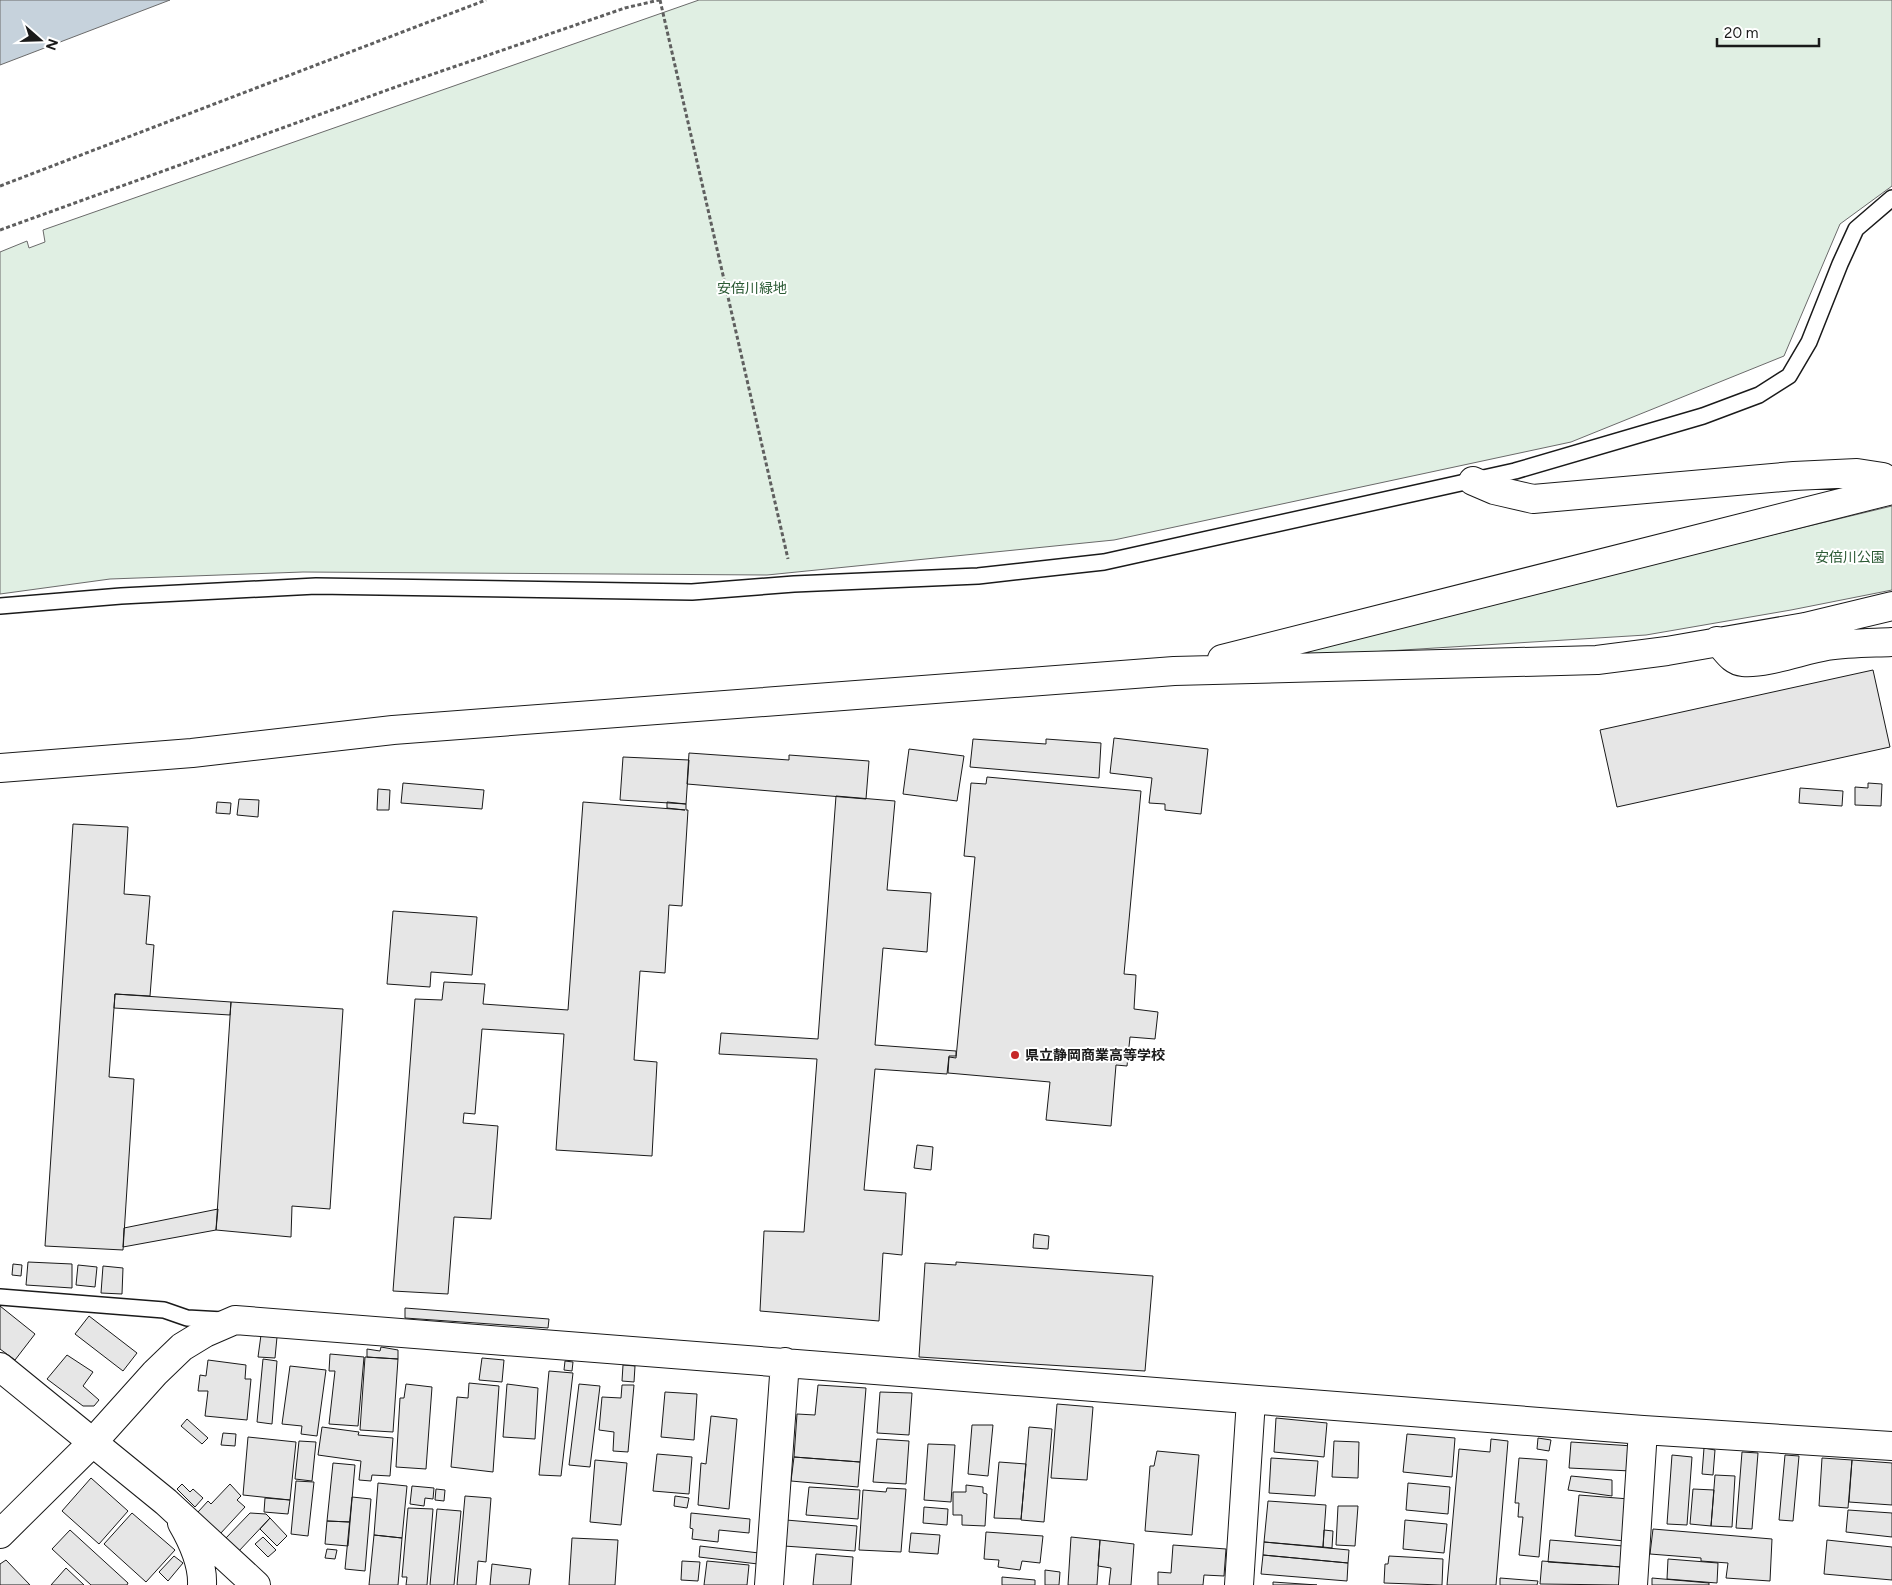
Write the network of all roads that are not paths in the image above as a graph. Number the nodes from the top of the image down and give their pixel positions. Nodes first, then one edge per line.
1 (1892, 198) edge
2 (1473, 481) junction
3 (1892, 484) edge
4 (1892, 490) edge
5 (0, 606) edge
6 (1892, 606) edge
7 (1717, 641) junction
8 (1892, 642) edge
9 (1174, 671) junction
10 (0, 768) edge
11 (0, 1297) edge
12 (235, 1320) junction
13 (786, 1362) junction
14 (0, 1367) edge
15 (1250, 1400) junction
16 (1643, 1430) junction
17 (93, 1442) junction
18 (1892, 1446) edge
19 (166, 1502) junction
20 (0, 1534) edge
21 (208, 1582) edge
22 (256, 1585) edge
23 (769, 1585) edge
24 (1239, 1585) edge
25 (1633, 1585) edge

1 - 2 lane
2 - 3 street
2 - 5 lane
4 - 9 street
6 - 7 street
7 - 8 street
7 - 9 street
9 - 10 street
11 - 12 lane
12 - 13 street
12 - 17 street
13 - 15 street
13 - 23 street
14 - 17 street
15 - 16 street
15 - 24 street
16 - 18 street
16 - 25 street
17 - 19 street
17 - 20 street
19 - 21 street
19 - 22 street

